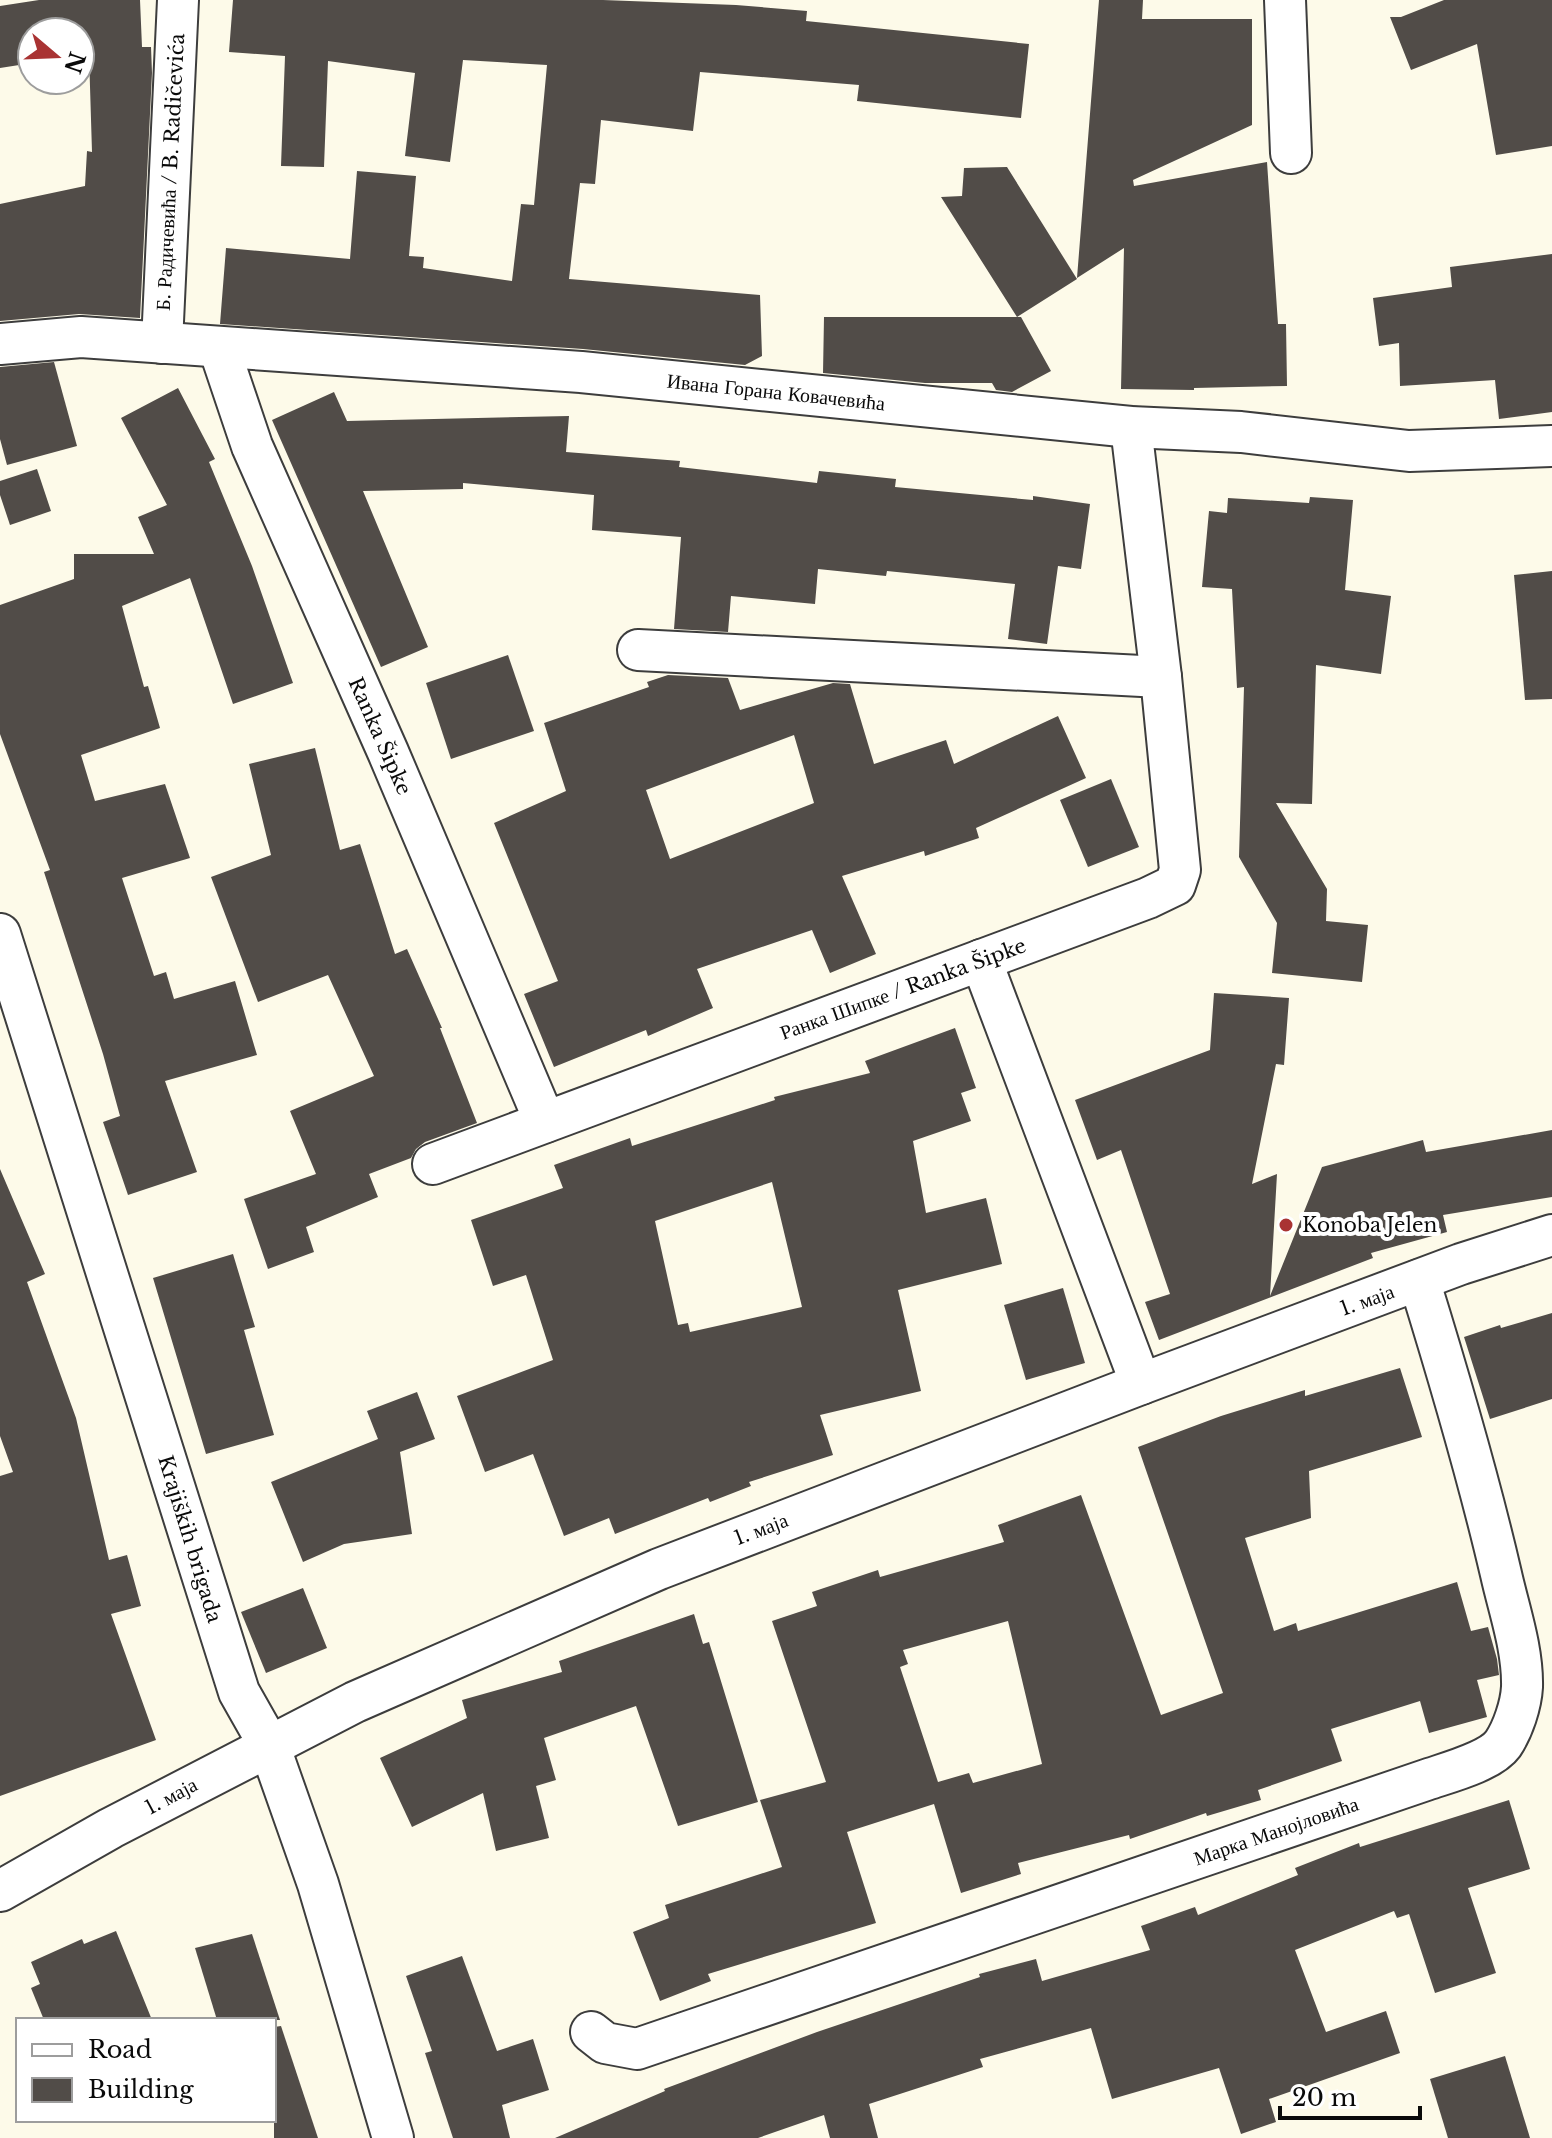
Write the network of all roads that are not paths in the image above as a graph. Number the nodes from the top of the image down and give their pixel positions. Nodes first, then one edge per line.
1 (178, 0) edge
2 (1285, 0) edge
3 (1291, 153) dead end
4 (162, 343) junction
5 (0, 344) edge
6 (219, 348) junction
7 (1131, 427) junction
8 (1552, 446) edge
9 (638, 650) dead end
10 (1161, 677) junction
11 (0, 934) edge
12 (981, 960) junction
13 (545, 1122) junction
14 (433, 1164) dead end
15 (1552, 1235) edge
16 (1419, 1280) junction
17 (1141, 1384) junction
18 (269, 1745) junction
19 (0, 1891) edge
20 (591, 2032) dead end
21 (393, 2138) edge

1 - 4 street, Б. Радичевића / B. Radičevića
2 - 3 street
4 - 5 street, Ивана Горана Ковачевића
4 - 6 street, Ивана Горана Ковачевића
6 - 7 street, Ивана Горана Ковачевића
6 - 13 street, Ranka Šipke
7 - 8 street, Ивана Горана Ковачевића
7 - 10 street, Ранка Шипке / Ranka Šipke
9 - 10 street
10 - 12 street, Ранка Шипке / Ranka Šipke
11 - 18 street, Krajiških brigada
12 - 13 street, Ранка Шипке / Ranka Šipke
12 - 17 street
13 - 14 street, Ранка Шипке / Ranka Šipke
15 - 16 street, 1. маја
16 - 17 street, 1. маја
16 - 20 street, Марка Манојловића
17 - 18 street, 1. маја
18 - 19 street, 1. маја
18 - 21 street, Krajiških brigada

